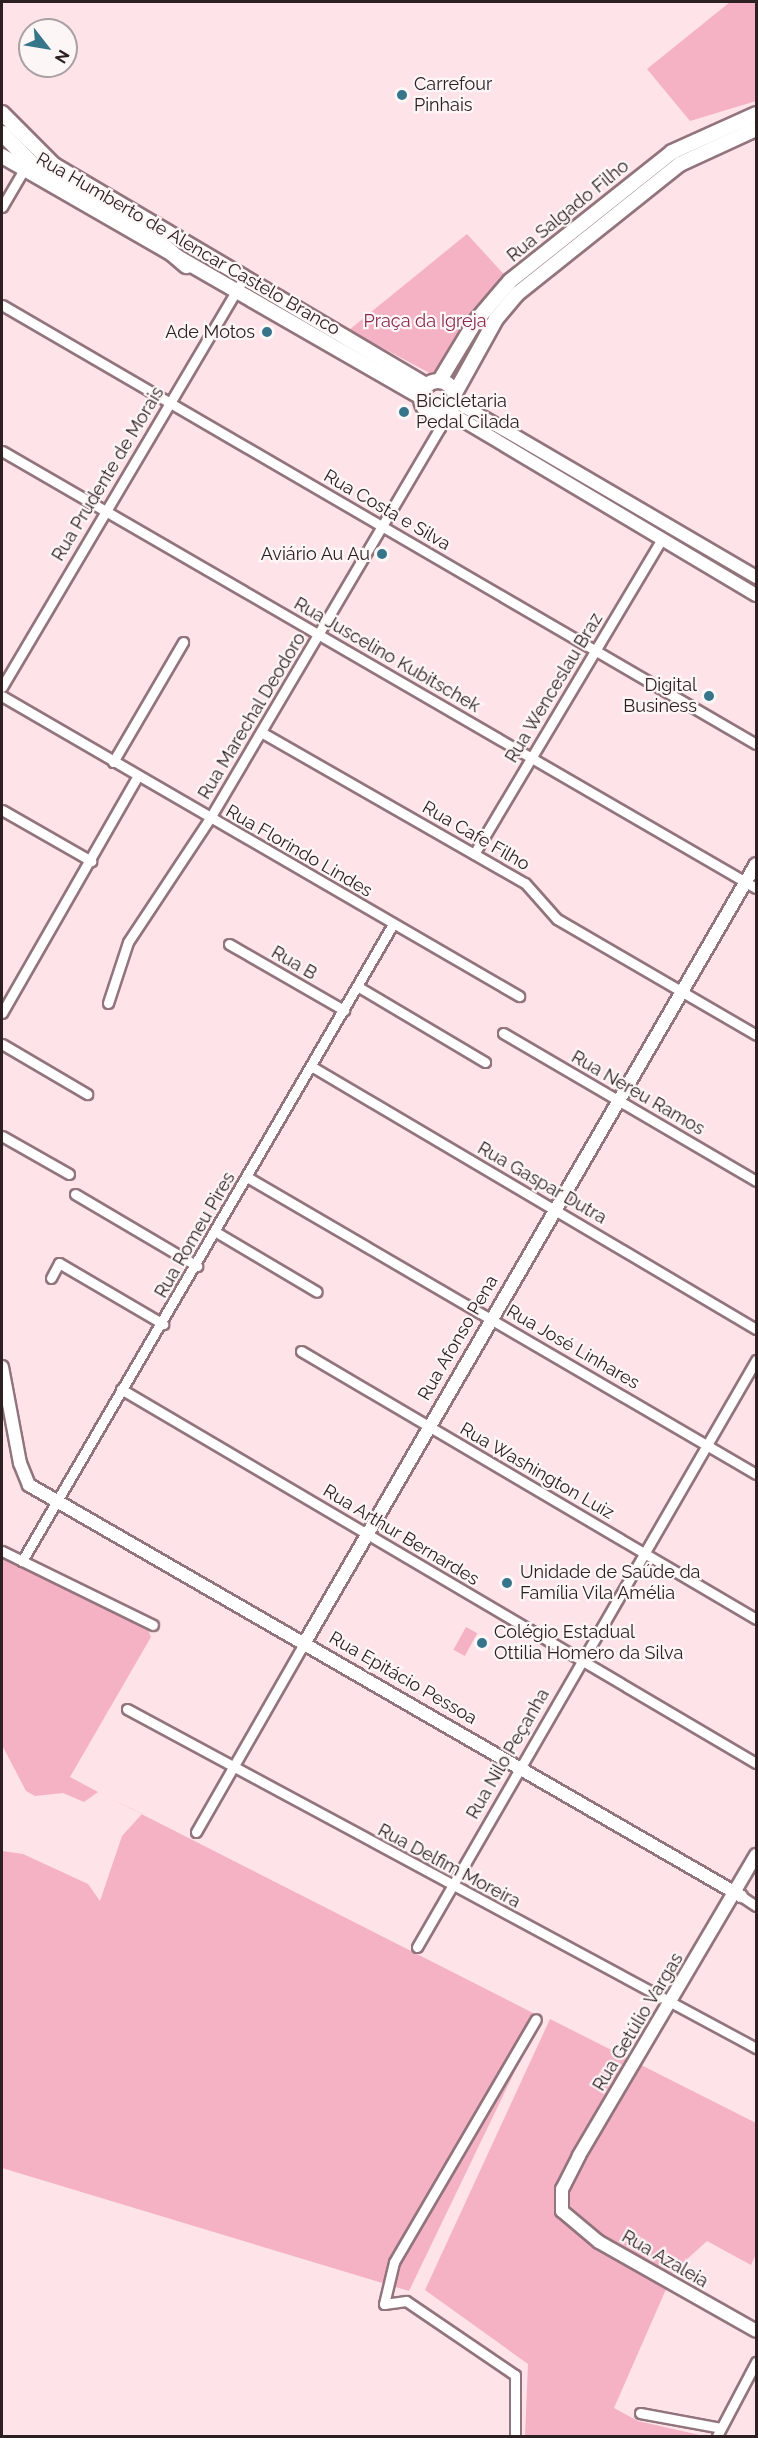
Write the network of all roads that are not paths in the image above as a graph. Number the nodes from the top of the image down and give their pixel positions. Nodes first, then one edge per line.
1 (2, 113) edge
2 (756, 114) edge
3 (756, 129) edge
4 (2, 133) edge
5 (2, 156) edge
6 (23, 171) junction
7 (2, 207) edge
8 (561, 239) junction
9 (570, 251) junction
10 (186, 265) junction
11 (243, 279) junction
12 (235, 293) junction
13 (496, 296) junction
14 (2, 305) edge
15 (507, 306) junction
16 (429, 387) junction
17 (169, 403) junction
18 (451, 405) junction
19 (2, 451) edge
20 (105, 510) junction
21 (670, 526) junction
22 (383, 527) junction
23 (662, 539) junction
24 (756, 577) edge
25 (756, 595) edge
26 (319, 635) junction
27 (183, 642) dead end
28 (595, 650) junction
29 (2, 687) edge
30 (2, 696) edge
31 (261, 732) junction
32 (756, 744) edge
33 (532, 757) junction
34 (113, 762) junction
35 (138, 776) junction
36 (2, 810) edge
37 (210, 818) junction
38 (474, 854) junction
39 (91, 861) junction
40 (756, 864) edge
41 (751, 885) edge
42 (393, 924) junction
43 (229, 944) dead end
44 (357, 986) junction
45 (681, 991) junction
46 (519, 996) dead end
47 (108, 1003) dead end
48 (344, 1010) junction
49 (2, 1013) edge
50 (503, 1033) dead end
51 (756, 1035) edge
52 (2, 1044) edge
53 (485, 1062) dead end
54 (311, 1066) junction
55 (87, 1094) dead end
56 (618, 1100) junction
57 (2, 1136) edge
58 (69, 1174) dead end
59 (247, 1177) junction
60 (756, 1181) edge
61 (75, 1194) dead end
62 (554, 1209) junction
63 (216, 1232) junction
64 (197, 1266) junction
65 (51, 1278) dead end
66 (317, 1292) dead end
67 (491, 1318) junction
68 (163, 1324) junction
69 (756, 1329) edge
70 (301, 1351) dead end
71 (756, 1360) edge
72 (2, 1366) edge
73 (122, 1389) junction
74 (428, 1426) junction
75 (707, 1445) junction
76 (756, 1474) edge
77 (60, 1502) junction
78 (366, 1534) junction
79 (2, 1551) edge
80 (644, 1552) junction
81 (22, 1561) junction
82 (756, 1619) edge
83 (153, 1625) dead end
84 (305, 1642) junction
85 (581, 1660) junction
86 (127, 1709) dead end
87 (756, 1763) edge
88 (233, 1767) junction
89 (519, 1767) junction
90 (196, 1832) dead end
91 (756, 1855) edge
92 (449, 1887) junction
93 (738, 1894) junction
94 (756, 1906) edge
95 (417, 1947) dead end
96 (672, 2001) junction
97 (536, 2019) dead end
98 (756, 2048) edge
99 (562, 2211) joint
100 (756, 2331) edge
101 (756, 2362) edge
102 (640, 2414) dead end
103 (719, 2432) edge
104 (515, 2436) edge

1 - 11 main road, Rua Humberto de Alencar Castelo Branco
2 - 8 main road, Rua Salgado Filho
3 - 9 main road, Rua Salgado Filho
4 - 10 highway
5 - 6 main road, Rua Humberto de Alencar Castelo Branco
6 - 7 street
6 - 10 main road, Rua Humberto de Alencar Castelo Branco
8 - 9 main road
8 - 13 main road, Rua Salgado Filho
9 - 15 main road, Rua Salgado Filho
10 - 12 main road, Rua Humberto de Alencar Castelo Branco
11 - 12 street, Rua Prudente de Morais
11 - 16 main road, Rua Humberto de Alencar Castelo Branco
12 - 16 main road, Rua Humberto de Alencar Castelo Branco
12 - 17 street, Rua Prudente de Morais
13 - 15 main road
13 - 16 main road, Rua Salgado Filho
14 - 17 street, Rua Costa e Silva
15 - 18 main road, Rua Salgado Filho
16 - 18 main road
16 - 18 main road
17 - 20 street, Rua Prudente de Morais
17 - 22 street, Rua Costa e Silva
18 - 21 street
18 - 22 street, Rua Marechal Deodoro
18 - 23 street
19 - 20 street, Rua Juscelino Kubitschek
20 - 26 street, Rua Juscelino Kubitschek
20 - 29 street, Rua Prudente de Morais
21 - 23 street
21 - 24 street
22 - 26 street, Rua Marechal Deodoro
22 - 28 street, Rua Costa e Silva
23 - 25 street
23 - 28 street, Rua Wenceslau Braz
26 - 31 street, Rua Marechal Deodoro
26 - 33 street, Rua Juscelino Kubitschek
27 - 34 street
28 - 32 street, Rua Costa e Silva
28 - 33 street, Rua Wenceslau Braz
30 - 34 street, Rua Florindo Lindes
31 - 37 street, Rua Marechal Deodoro
31 - 38 street, Rua Cafe Filho
33 - 38 street, Rua Wenceslau Braz
33 - 41 street, Rua Juscelino Kubitschek
34 - 35 street, Rua Florindo Lindes
35 - 37 street, Rua Florindo Lindes
35 - 39 street
36 - 39 street
37 - 42 street, Rua Florindo Lindes
37 - 47 street, Rua Marechal Deodoro
38 - 45 street, Rua Cafe Filho
39 - 49 street
40 - 41 street, Rua Afonso Pena
41 - 45 street, Rua Afonso Pena
42 - 44 street, Rua Romeu Pires
42 - 46 street, Rua Florindo Lindes
43 - 48 street, Rua B
44 - 48 street, Rua Romeu Pires
44 - 53 street
45 - 51 street, Rua Cafe Filho
45 - 56 street, Rua Afonso Pena
48 - 54 street, Rua Romeu Pires
50 - 56 street, Rua Nereu Ramos
52 - 55 street
54 - 59 street, Rua Romeu Pires
54 - 62 street, Rua Gaspar Dutra
56 - 60 street, Rua Nereu Ramos
56 - 62 street, Rua Afonso Pena
57 - 58 street
59 - 63 street, Rua Romeu Pires
59 - 67 street, Rua José Linhares
61 - 64 street
62 - 67 street, Rua Afonso Pena
62 - 69 street, Rua Gaspar Dutra
63 - 64 street, Rua Romeu Pires
63 - 66 street
64 - 68 street, Rua Romeu Pires
65 - 68 street
67 - 74 street, Rua Afonso Pena
67 - 75 street, Rua José Linhares
68 - 73 street, Rua Romeu Pires
70 - 74 street, Rua Washington Luiz
71 - 75 street, Rua Nilo Peçanha
72 - 77 street, Rua Epitácio Pessoa
73 - 77 street, Rua Romeu Pires
73 - 78 street, Rua Arthur Bernardes
74 - 78 street, Rua Afonso Pena
74 - 80 street, Rua Washington Luiz
75 - 76 street, Rua José Linhares
75 - 80 street, Rua Nilo Peçanha
77 - 81 street, Rua Romeu Pires
77 - 84 street, Rua Epitácio Pessoa
78 - 84 street, Rua Afonso Pena
78 - 85 street, Rua Arthur Bernardes
79 - 81 street
80 - 82 street, Rua Washington Luiz
80 - 85 street, Rua Nilo Peçanha
81 - 83 street
84 - 88 street, Rua Afonso Pena
84 - 89 street, Rua Epitácio Pessoa
85 - 87 street, Rua Arthur Bernardes
85 - 89 street, Rua Nilo Peçanha
86 - 88 street, Rua Delfim Moreira
88 - 90 street, Rua Afonso Pena
88 - 92 street, Rua Delfim Moreira
89 - 92 street, Rua Nilo Peçanha
89 - 93 street, Rua Epitácio Pessoa
91 - 93 street, Rua Getúlio Vargas
92 - 95 street, Rua Nilo Peçanha
92 - 96 street, Rua Delfim Moreira
93 - 94 street, Rua Epitácio Pessoa
93 - 96 street, Rua Getúlio Vargas
96 - 98 street, Rua Delfim Moreira
96 - 99 street, Rua Getúlio Vargas
97 - 104 street
99 - 100 street, Rua Azaleia
101 - 103 street
102 - 103 street

